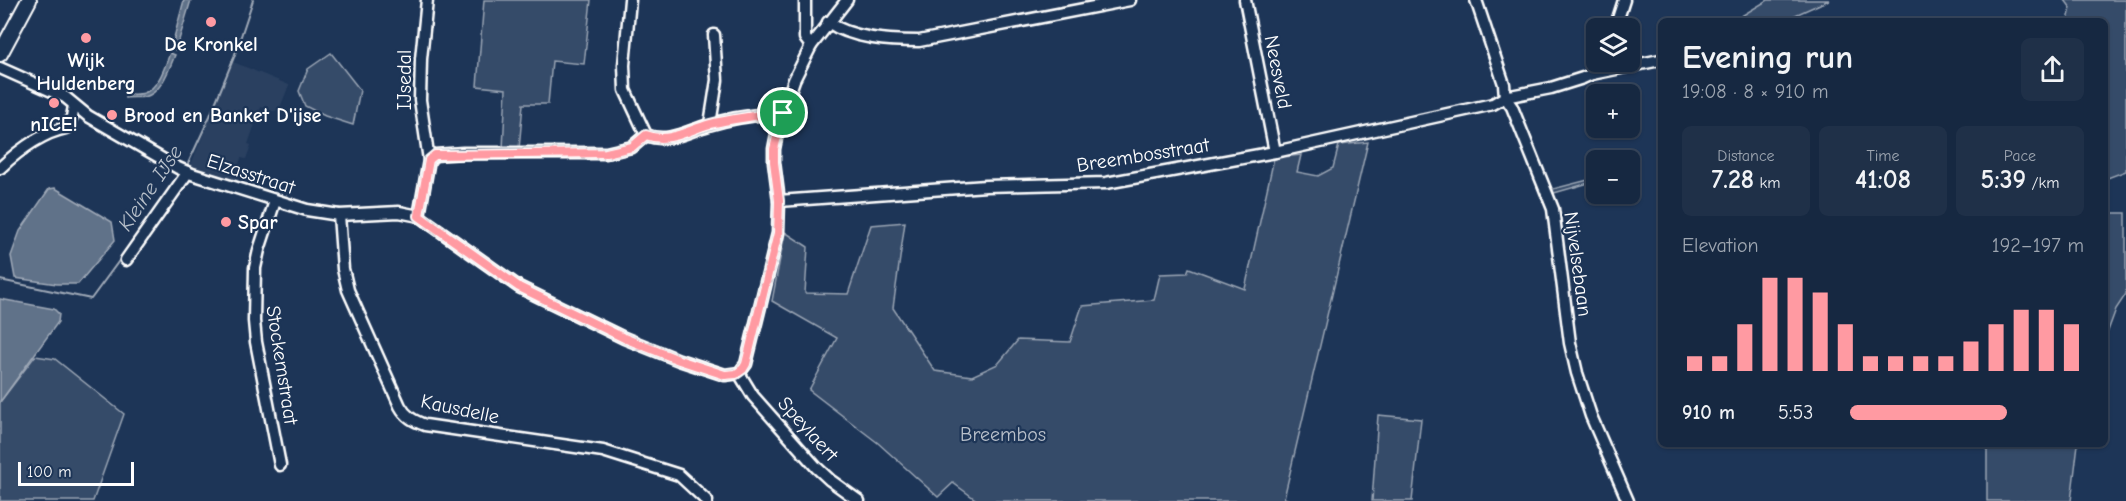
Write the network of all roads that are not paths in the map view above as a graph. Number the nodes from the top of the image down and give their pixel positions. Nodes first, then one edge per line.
1 (427, 0) edge
2 (630, 0) edge
3 (805, 0) edge
4 (847, 0) edge
5 (1130, 0) edge
6 (1245, 0) edge
7 (1476, 0) edge
8 (1624, 0) edge
9 (27, 1) edge
10 (1618, 18) edge
11 (828, 22) junction
12 (714, 35) dead end
13 (811, 46) junction
14 (0, 54) edge
15 (1658, 60) edge
16 (0, 68) edge
17 (1592, 74) joint
18 (1505, 97) junction
19 (74, 106) junction
20 (783, 113) junction
21 (710, 124) junction
22 (646, 135) junction
23 (1275, 152) junction
24 (429, 160) junction
25 (0, 168) edge
26 (186, 171) junction
27 (275, 201) junction
28 (779, 201) junction
29 (339, 215) junction
30 (419, 216) junction
31 (126, 260) dead end
32 (739, 372) junction
33 (280, 465) dead end
34 (707, 501) edge
35 (859, 501) edge
36 (1628, 501) edge

1 - 24 street, IJsedal
2 - 22 street
3 - 13 street
4 - 11 street
5 - 11 street
6 - 23 street, Neesveld
7 - 18 street, Nijvelsebaan
8 - 10 street
9 - 14 main road
11 - 13 street
12 - 21 street
13 - 20 street
15 - 17 street, Breembosstraat
16 - 19 street, Elzasstraat
17 - 18 street, Breembosstraat
18 - 23 street, Breembosstraat
18 - 36 street, Nijvelsebaan
19 - 25 street
19 - 26 street, Elzasstraat
20 - 21 street
20 - 28 street
21 - 22 street
22 - 24 street
23 - 28 street, Breembosstraat
24 - 30 street, IJsedal
26 - 27 street, Elzasstraat
26 - 31 street
27 - 29 street, Elzasstraat
27 - 33 street, Stockemstraat
28 - 32 street
29 - 30 street, Elzasstraat
29 - 34 street, Kausdelle
30 - 32 street
32 - 35 street, Speylaert

